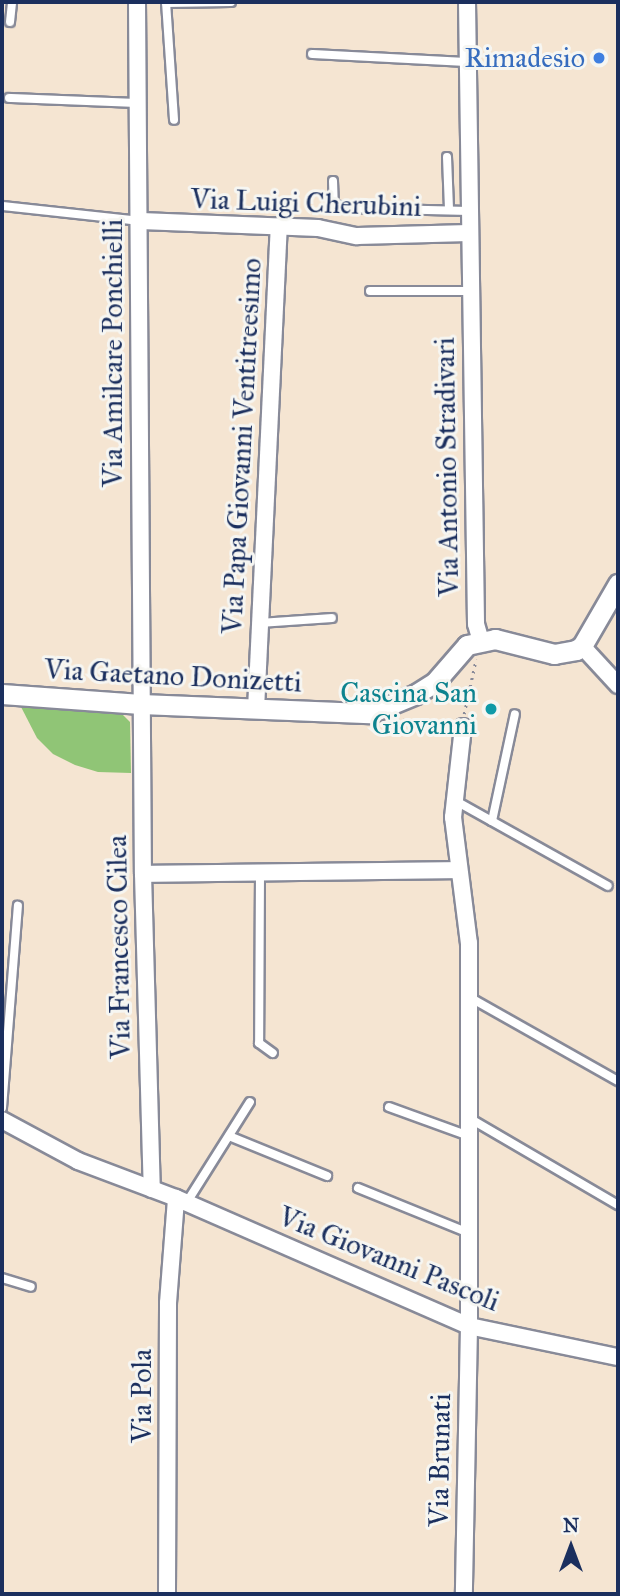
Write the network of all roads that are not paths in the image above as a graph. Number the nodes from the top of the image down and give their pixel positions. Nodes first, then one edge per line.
1 (12, 2) edge
2 (137, 2) edge
3 (166, 2) edge
4 (231, 2) edge
5 (467, 2) edge
6 (9, 22) dead end
7 (312, 54) dead end
8 (467, 62) junction
9 (9, 98) dead end
10 (140, 103) junction
11 (174, 120) dead end
12 (447, 157) dead end
13 (333, 181) dead end
14 (2, 206) edge
15 (449, 210) junction
16 (469, 211) junction
17 (141, 221) junction
18 (279, 227) junction
19 (469, 233) junction
20 (370, 291) dead end
21 (470, 291) junction
22 (618, 584) edge
23 (332, 618) dead end
24 (260, 623) junction
25 (582, 646) junction
26 (479, 648) junction
27 (618, 685) edge
28 (2, 694) edge
29 (141, 704) junction
30 (256, 710) junction
31 (515, 714) dead end
32 (463, 727) road end
33 (454, 800) junction
34 (492, 821) junction
35 (457, 870) junction
36 (260, 873) junction
37 (143, 874) junction
38 (608, 886) dead end
39 (18, 906) dead end
40 (469, 997) junction
41 (273, 1053) dead end
42 (618, 1081) edge
43 (250, 1102) dead end
44 (389, 1107) dead end
45 (2, 1108) edge
46 (469, 1118) junction
47 (2, 1120) edge
48 (229, 1136) junction
49 (469, 1136) junction
50 (327, 1175) dead end
51 (358, 1188) dead end
52 (152, 1189) junction
53 (181, 1200) junction
54 (618, 1205) edge
55 (469, 1234) junction
56 (2, 1278) edge
57 (31, 1287) dead end
58 (469, 1326) junction
59 (618, 1357) edge
60 (167, 1594) edge
61 (464, 1594) edge

1 - 6 lane
2 - 10 street, Via Amilcare Ponchielli
3 - 4 lane
3 - 11 lane
5 - 8 street, Via Antonio Stradivari
7 - 8 lane
8 - 16 street, Via Antonio Stradivari
9 - 10 lane
10 - 17 street, Via Amilcare Ponchielli
12 - 15 lane
13 - 15 lane
14 - 17 lane
15 - 16 lane
16 - 19 street, Via Antonio Stradivari
17 - 18 street, Via Luigi Cherubini
17 - 29 street, Via Amilcare Ponchielli
18 - 19 street, Via Luigi Cherubini
18 - 24 street, Via Papa Giovanni Ventitreesimo
19 - 21 street, Via Antonio Stradivari
20 - 21 lane
21 - 26 street, Via Antonio Stradivari
22 - 25 street
23 - 24 lane
24 - 30 street, Via Papa Giovanni Ventitreesimo
25 - 26 street
25 - 27 street
26 - 30 street, Via Gaetano Donizetti
28 - 29 street, Via Gaetano Donizetti
29 - 30 street, Via Gaetano Donizetti
29 - 37 street, Via Francesco Cilea
31 - 34 lane
32 - 33 street, Via Brunati
33 - 34 lane
33 - 35 street, Via Brunati
34 - 38 lane
35 - 36 street
35 - 40 street, Via Brunati
36 - 37 street
36 - 41 lane
37 - 52 street, Via Francesco Cilea
39 - 45 lane
40 - 42 lane
40 - 46 street, Via Brunati
43 - 48 lane
44 - 49 lane
46 - 49 street, Via Brunati
46 - 54 lane
47 - 52 street, Via Giovanni Pascoli
48 - 50 lane, Via Giovanni Pascoli
48 - 53 lane
49 - 55 street, Via Brunati
51 - 55 lane
52 - 53 street, Via Giovanni Pascoli
53 - 58 street, Via Giovanni Pascoli
53 - 60 street, Via Pola
55 - 58 street, Via Brunati
56 - 57 lane
58 - 59 street, Via Giovanni Pascoli
58 - 61 street, Via Brunati

